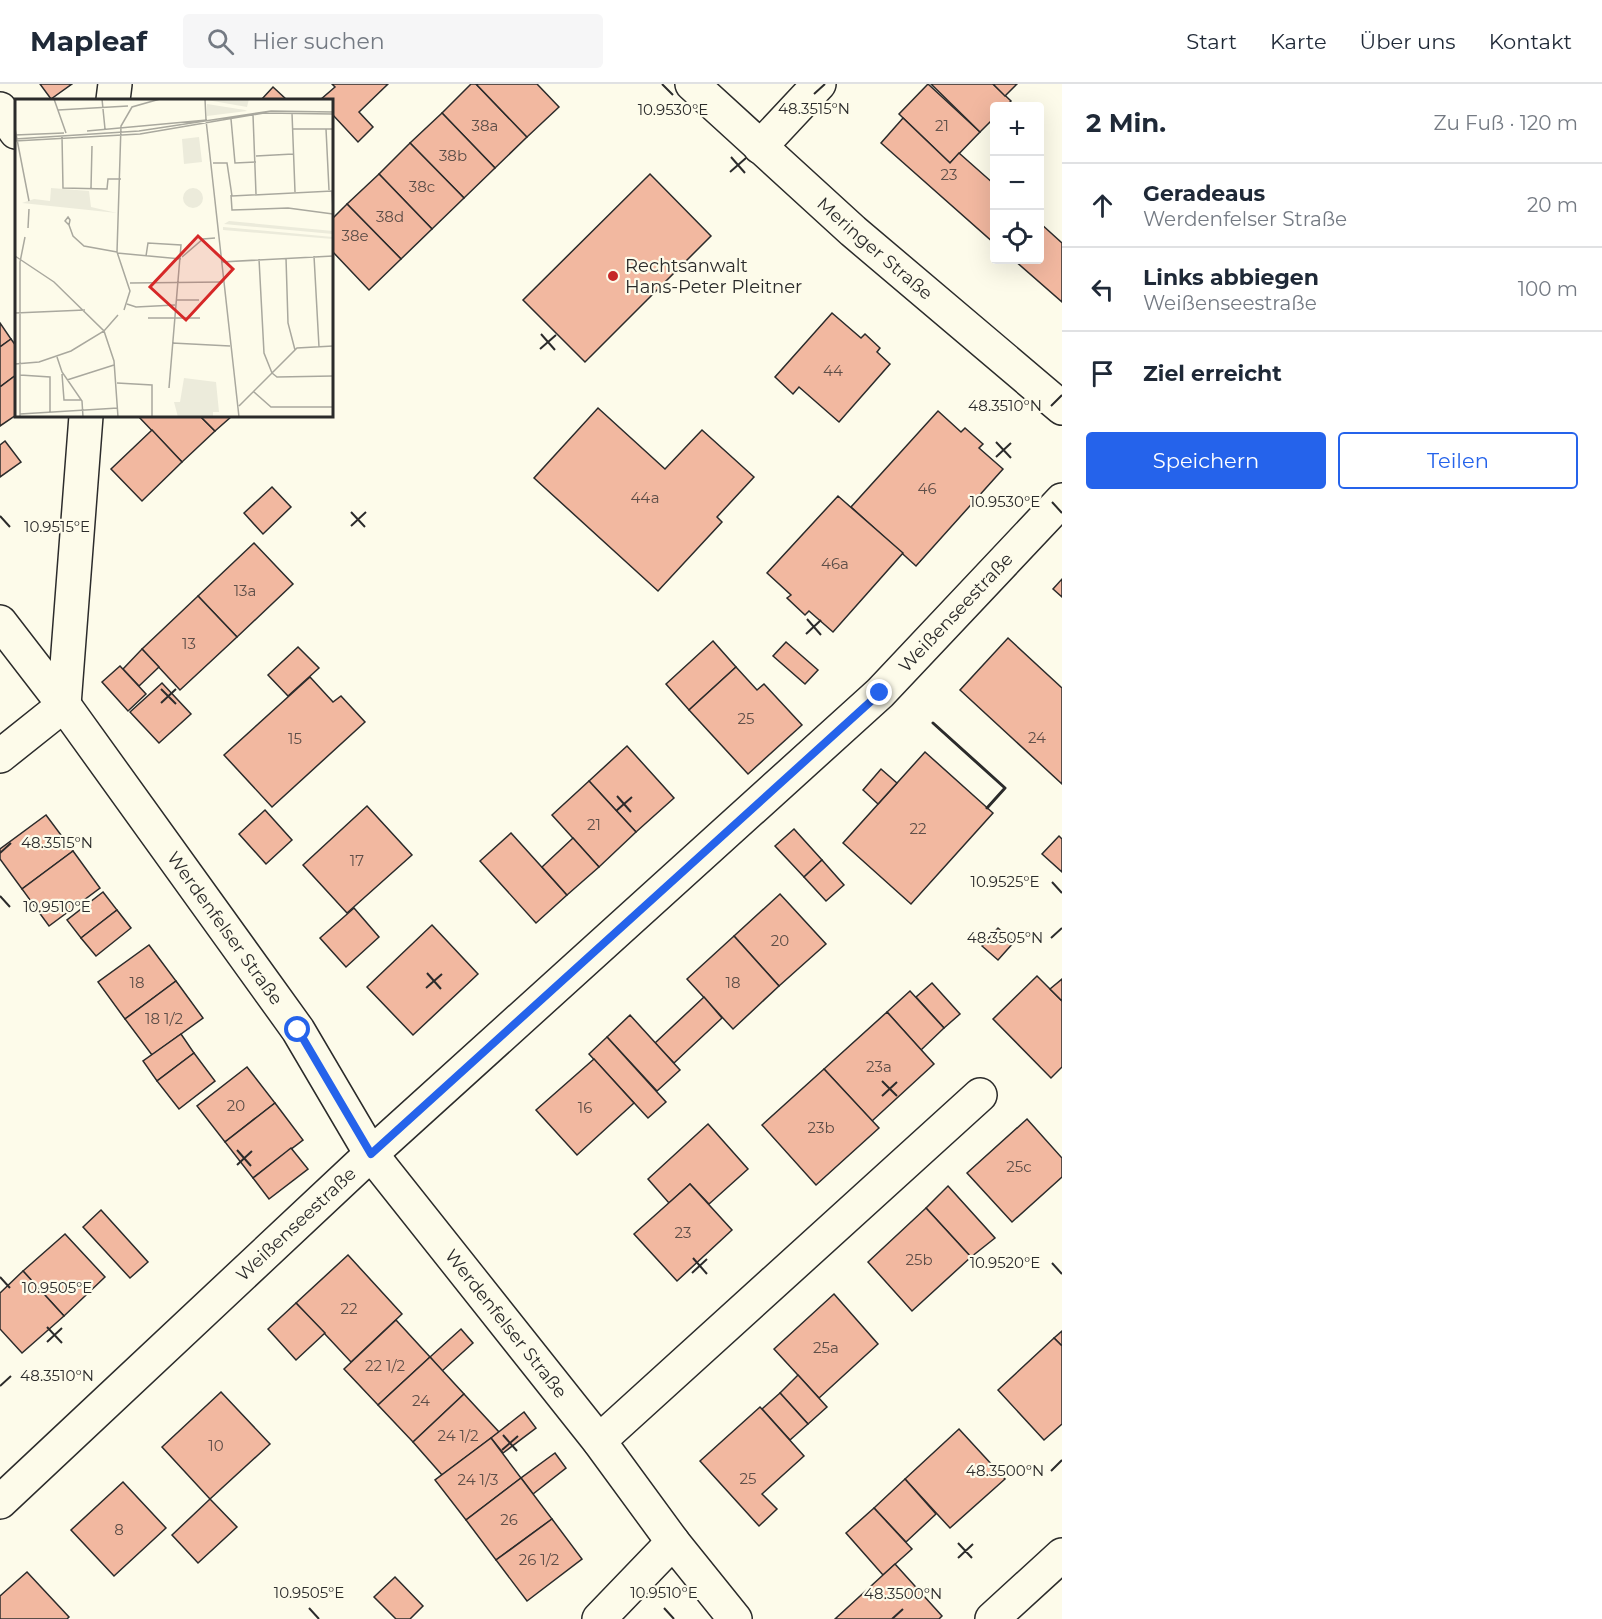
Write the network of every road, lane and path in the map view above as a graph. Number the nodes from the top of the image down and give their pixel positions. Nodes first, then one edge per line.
1 (115, 84) edge
2 (692, 84) edge
3 (819, 84) edge
4 (112, 99) edge
5 (0, 109) edge
6 (15, 131) edge
7 (760, 147) junction
8 (1062, 408) edge
9 (86, 417) edge
10 (1062, 500) edge
11 (0, 622) edge
12 (64, 705) junction
13 (0, 756) edge
14 (980, 1095) dead end
15 (371, 1154) junction
16 (599, 1440) junction
17 (0, 1502) edge
18 (673, 1542) junction
19 (1062, 1556) edge
20 (598, 1619) edge
21 (735, 1619) edge
22 (992, 1619) edge

1 - 4 street
2 - 7 street, Meringer Straße
3 - 7 street
5 - 6 street
7 - 8 street, Meringer Straße
9 - 12 street
10 - 15 street, Weißenseestraße
11 - 12 street, Werdenfelser Straße
12 - 13 street
12 - 15 street, Werdenfelser Straße
14 - 16 street
15 - 16 street, Werdenfelser Straße
15 - 17 street, Weißenseestraße
16 - 18 street, Werdenfelser Straße
18 - 20 street
18 - 21 street, Werdenfelser Straße
19 - 22 street

